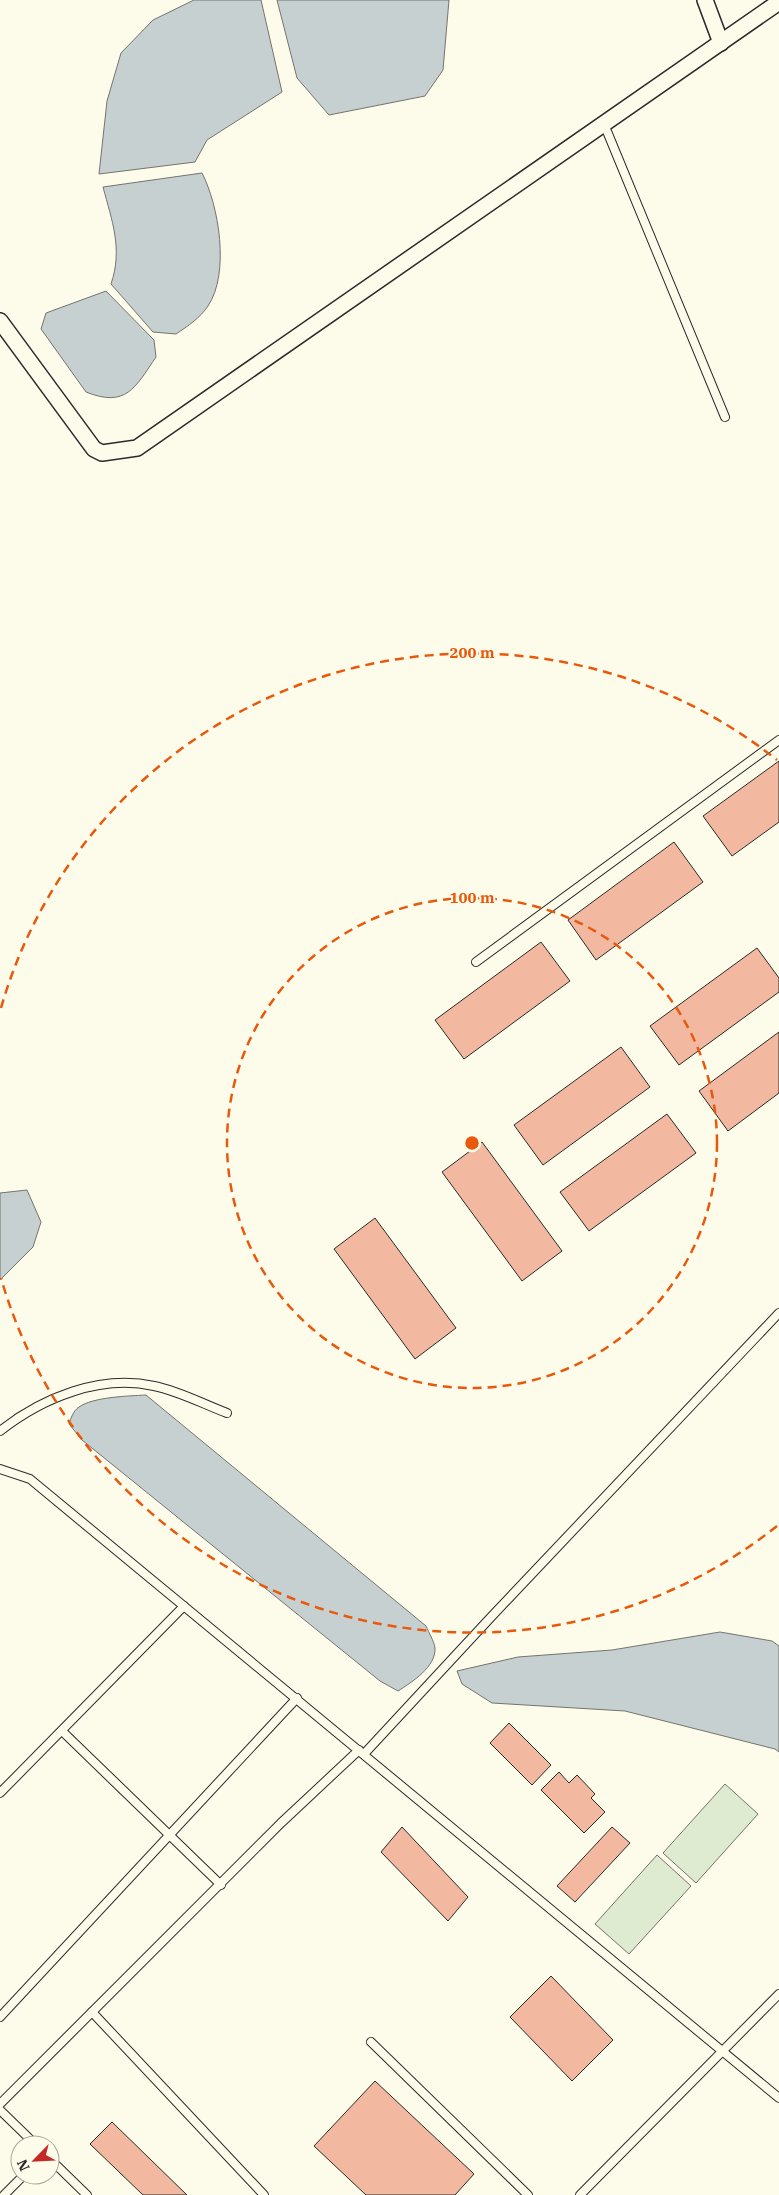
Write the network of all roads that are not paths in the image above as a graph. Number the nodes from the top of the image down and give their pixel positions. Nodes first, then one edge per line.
1 (705, 0) edge
2 (779, 2) edge
3 (721, 42) junction
4 (604, 124) junction
5 (0, 321) edge
6 (725, 417) dead end
7 (779, 740) edge
8 (476, 962) dead end
9 (779, 1313) edge
10 (227, 1413) dead end
11 (0, 1431) edge
12 (0, 1469) edge
13 (184, 1606) junction
14 (297, 1698) junction
15 (62, 1731) junction
16 (362, 1752) junction
17 (0, 1793) edge
18 (169, 1836) junction
19 (221, 1885) junction
20 (779, 1994) edge
21 (92, 2012) junction
22 (0, 2017) edge
23 (371, 2042) dead end
24 (723, 2050) junction
25 (779, 2098) edge
26 (0, 2104) edge
27 (0, 2110) edge
28 (26, 2135) edge
29 (60, 2169) edge
30 (14, 2185) edge
31 (4, 2195) edge
32 (87, 2195) edge
33 (264, 2195) edge
34 (528, 2195) edge
35 (580, 2195) edge

1 - 3 street
2 - 3 street
3 - 4 street
4 - 5 street
4 - 6 lane
7 - 8 lane
9 - 16 lane
10 - 11 lane
12 - 13 lane
13 - 14 lane
13 - 15 lane
14 - 16 lane
14 - 18 lane
15 - 17 lane
15 - 18 lane
16 - 19 lane
16 - 24 lane
18 - 19 lane
18 - 22 lane
19 - 21 lane
20 - 24 lane
21 - 26 lane
21 - 33 lane
23 - 34 lane
24 - 25 lane
24 - 35 lane
27 - 28 lane
29 - 32 lane
30 - 31 lane

